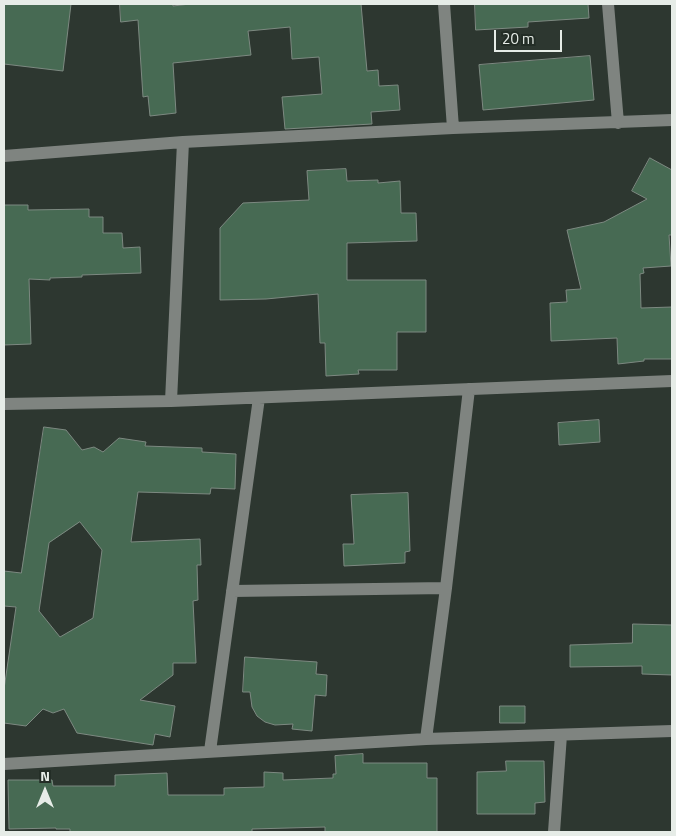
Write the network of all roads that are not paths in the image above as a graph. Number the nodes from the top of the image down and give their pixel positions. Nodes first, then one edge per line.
1 (444, 4) edge
2 (608, 4) edge
3 (672, 120) edge
4 (618, 123) junction
5 (453, 128) junction
6 (184, 142) junction
7 (4, 156) edge
8 (672, 381) edge
9 (469, 389) junction
10 (259, 398) junction
11 (171, 401) junction
12 (4, 404) edge
13 (446, 588) junction
14 (232, 591) junction
15 (672, 732) edge
16 (562, 735) junction
17 (426, 739) junction
18 (210, 751) junction
19 (4, 764) edge
20 (554, 832) edge

1 - 5 street
2 - 4 street
3 - 4 street
4 - 5 street
5 - 6 street
6 - 7 street
6 - 11 street
8 - 9 street
9 - 10 street
9 - 13 street
10 - 11 street
10 - 14 street
11 - 12 street
13 - 14 street
13 - 17 street
14 - 18 street
15 - 16 street
16 - 17 street
16 - 20 street
17 - 18 street
18 - 19 street

